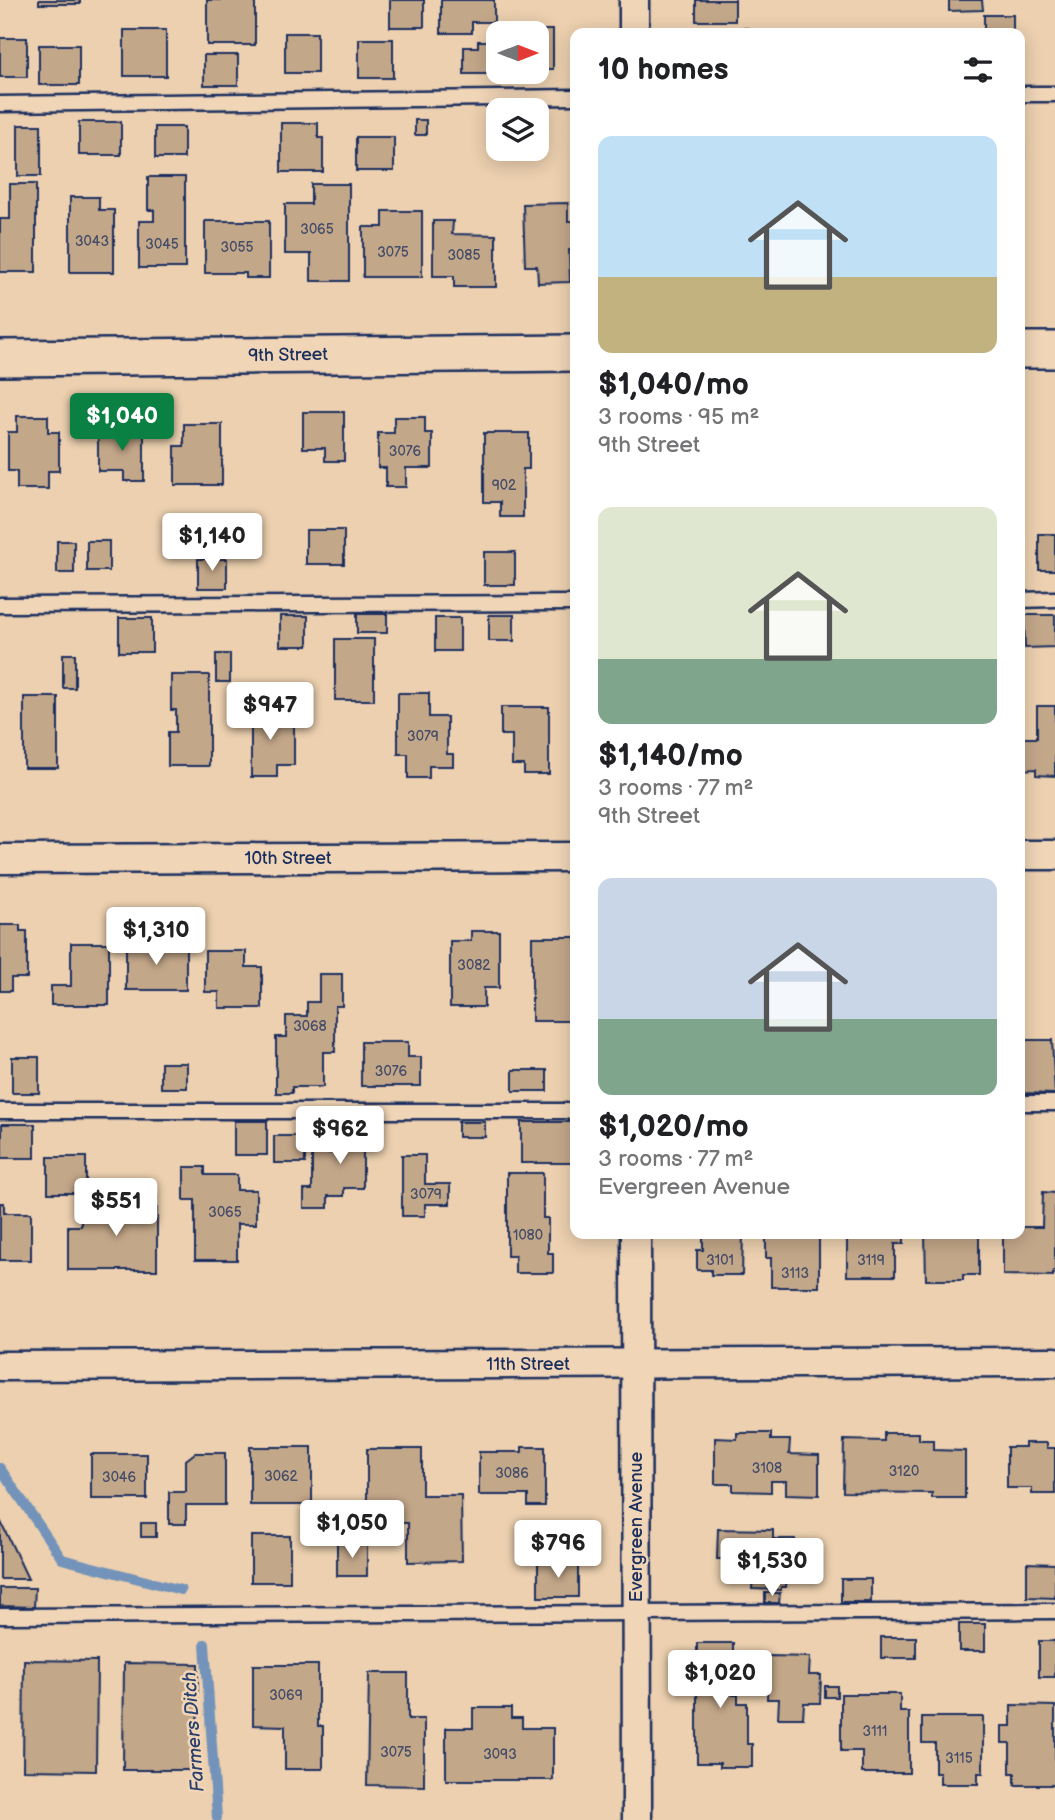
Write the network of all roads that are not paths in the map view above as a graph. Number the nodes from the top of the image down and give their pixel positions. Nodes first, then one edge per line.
1 (634, 0) edge
2 (634, 28) edge
3 (1025, 94) edge
4 (1055, 94) edge
5 (570, 97) edge
6 (0, 104) edge
7 (1025, 350) edge
8 (1055, 350) edge
9 (570, 353) edge
10 (0, 358) edge
11 (1055, 599) edge
12 (1025, 600) edge
13 (570, 603) edge
14 (0, 605) edge
15 (1025, 855) edge
16 (1055, 855) edge
17 (570, 857) edge
18 (0, 859) edge
19 (1055, 1103) edge
20 (1025, 1104) edge
21 (0, 1111) edge
22 (570, 1111) edge
23 (636, 1239) edge
24 (1055, 1362) edge
25 (636, 1364) junction
26 (0, 1366) edge
27 (1055, 1611) edge
28 (636, 1614) junction
29 (0, 1616) edge
30 (637, 1820) edge

1 - 2 street
3 - 4 lane
5 - 6 lane
7 - 8 street
9 - 10 street, 9th Street
11 - 12 lane
13 - 14 lane
15 - 16 street
17 - 18 street, 10th Street
19 - 20 lane
21 - 22 lane
23 - 25 street, Evergreen Avenue
24 - 25 street, 11th Street
25 - 26 street, 11th Street
25 - 28 street, Evergreen Avenue
27 - 28 lane
28 - 29 lane
28 - 30 street, Evergreen Avenue

